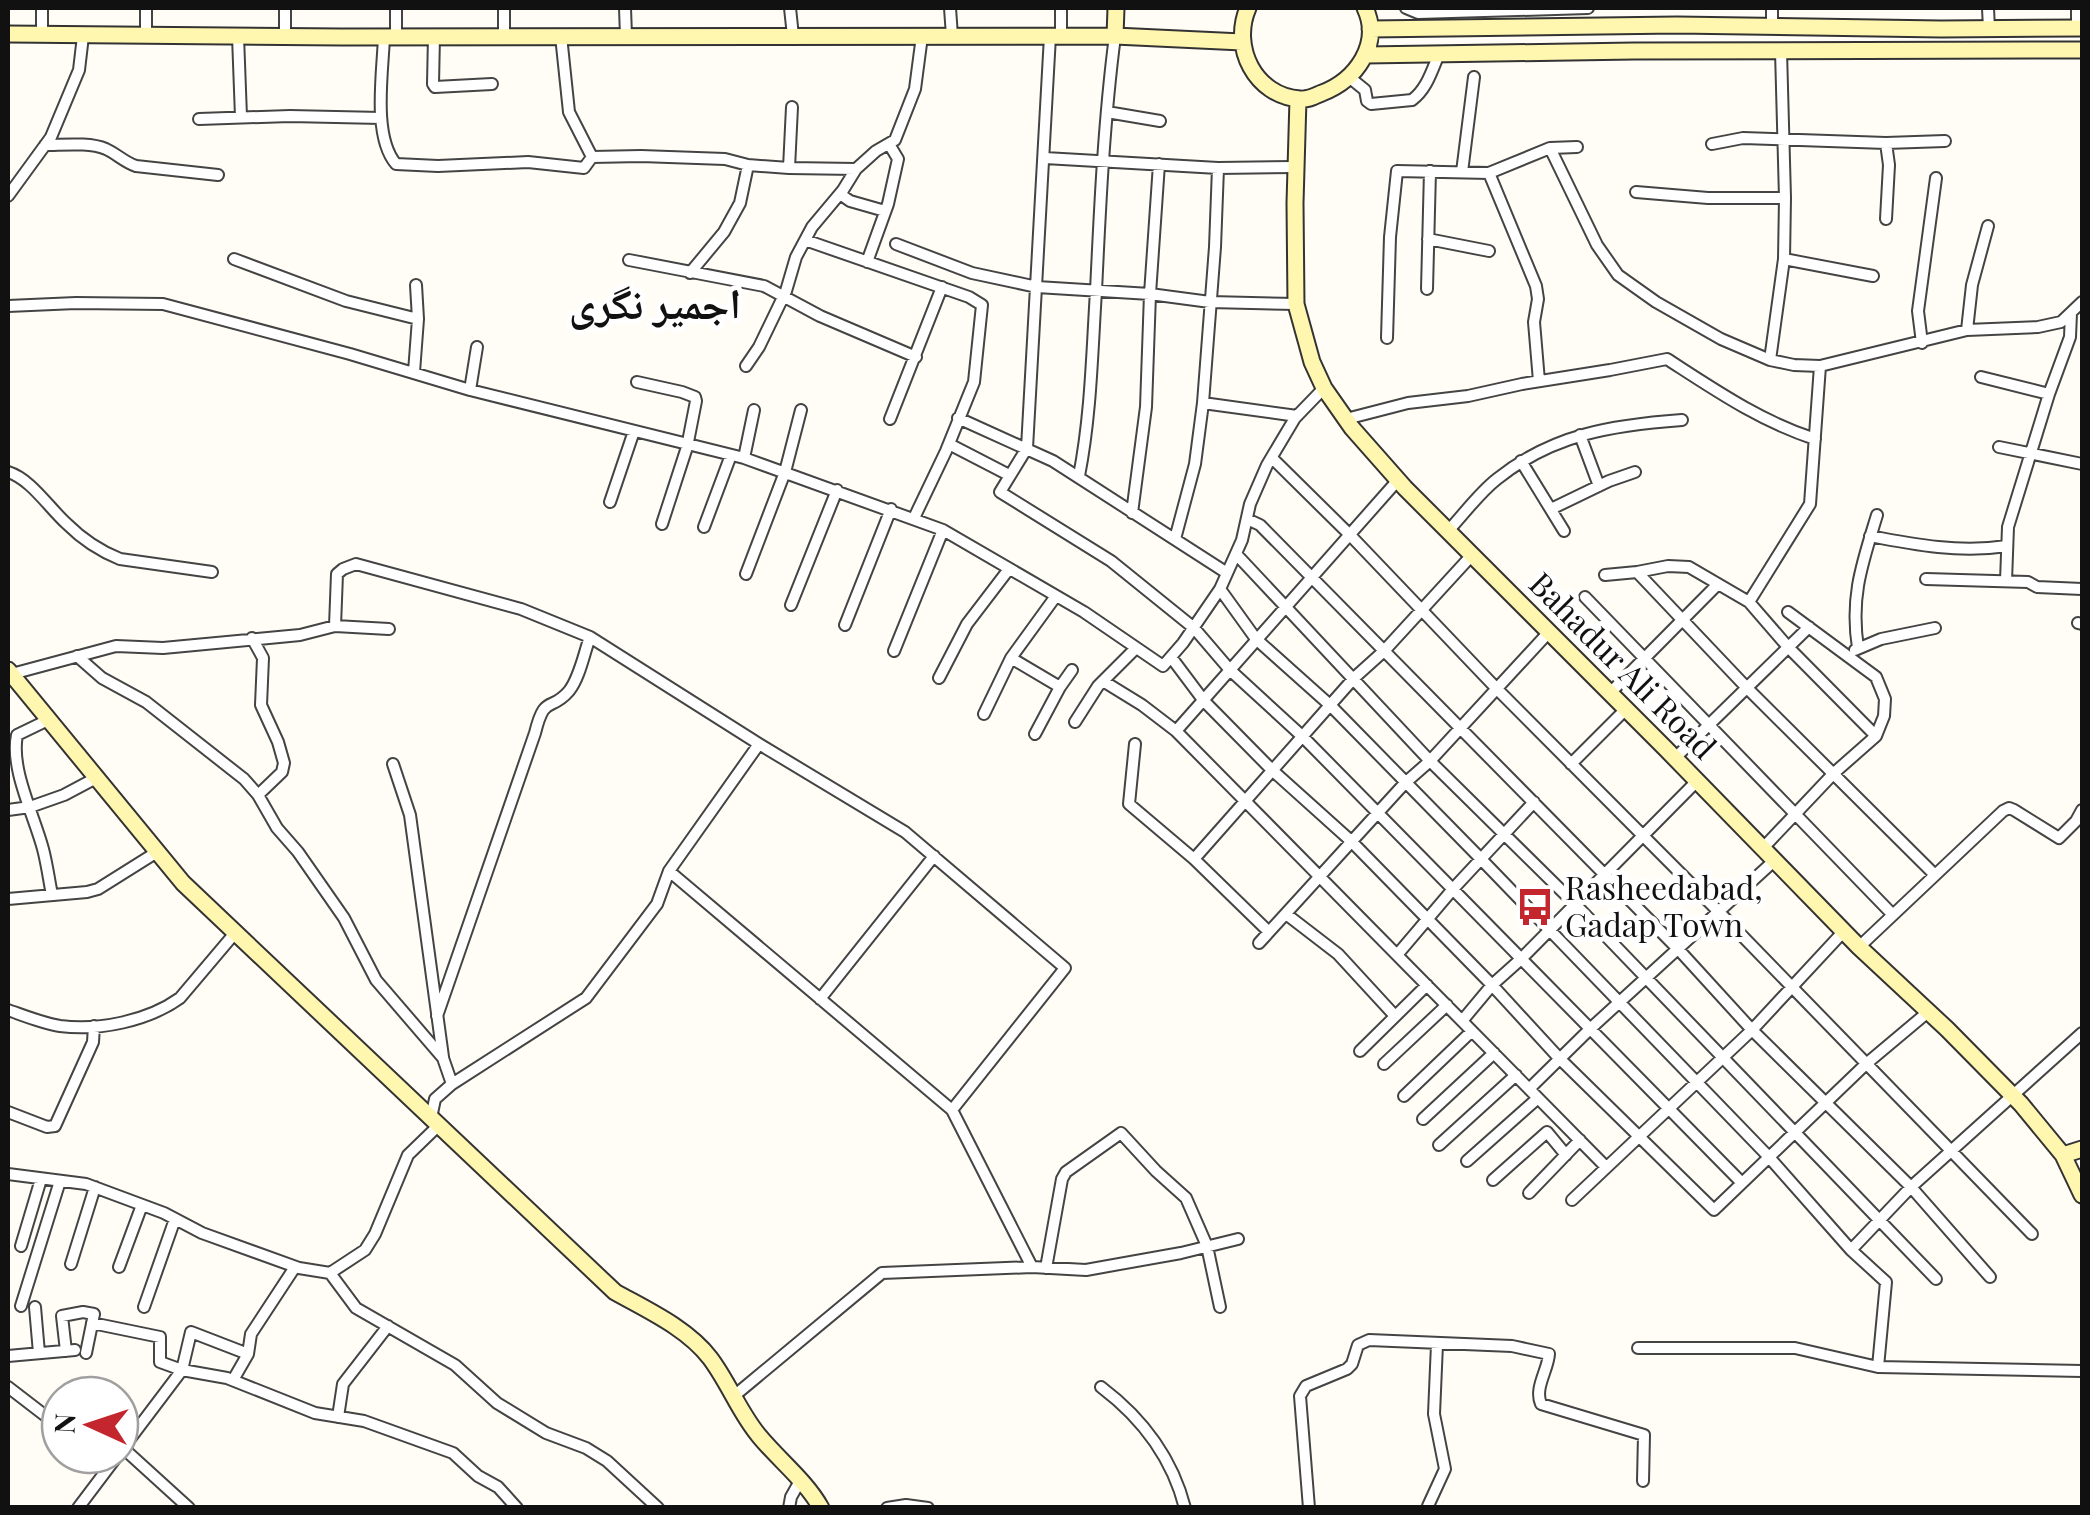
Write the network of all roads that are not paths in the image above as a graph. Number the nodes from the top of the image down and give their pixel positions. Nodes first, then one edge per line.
1 (42, 8) edge
2 (146, 8) edge
3 (285, 8) edge
4 (396, 8) edge
5 (504, 8) edge
6 (625, 8) edge
7 (790, 8) edge
8 (950, 8) edge
9 (1061, 8) edge
10 (1116, 8) edge
11 (1248, 8) edge
12 (1365, 8) edge
13 (1406, 8) edge
14 (1559, 8) edge
15 (1588, 8) edge
16 (1772, 8) edge
17 (1988, 8) edge
18 (2077, 8) edge
19 (1772, 26) junction
20 (1370, 28) junction
21 (2080, 28) edge
22 (1989, 29) junction
23 (8, 34) edge
24 (42, 34) junction
25 (83, 36) junction
26 (146, 36) junction
27 (238, 36) junction
28 (285, 36) junction
29 (390, 36) junction
30 (434, 36) junction
31 (504, 36) junction
32 (561, 36) junction
33 (626, 36) junction
34 (793, 36) junction
35 (922, 36) junction
36 (952, 36) junction
37 (1056, 36) junction
38 (1116, 36) junction
39 (1242, 42) junction
40 (2082, 50) edge
41 (1781, 52) junction
42 (1438, 54) junction
43 (1366, 55) junction
44 (1349, 77) junction
45 (1474, 78) dead end
46 (492, 84) dead end
47 (1298, 99) junction
48 (792, 107) dead end
49 (1107, 112) junction
50 (240, 117) junction
51 (380, 118) junction
52 (199, 120) dead end
53 (1160, 121) dead end
54 (1783, 138) junction
55 (1945, 141) dead end
56 (1886, 142) junction
57 (45, 144) junction
58 (889, 144) junction
59 (1712, 144) dead end
60 (1576, 147) dead end
61 (1550, 148) junction
62 (592, 157) junction
63 (1044, 158) junction
64 (1103, 161) junction
65 (748, 164) junction
66 (1159, 164) junction
67 (1295, 167) junction
68 (789, 168) junction
69 (1218, 168) junction
70 (856, 170) junction
71 (1430, 171) junction
72 (1462, 172) junction
73 (1488, 172) junction
74 (218, 176) dead end
75 (1936, 178) dead end
76 (1636, 192) dead end
77 (840, 194) junction
78 (8, 196) edge
79 (1785, 198) junction
80 (885, 211) junction
81 (1886, 219) dead end
82 (1988, 226) dead end
83 (1428, 238) junction
84 (805, 240) junction
85 (896, 244) dead end
86 (1489, 251) dead end
87 (234, 259) dead end
88 (1784, 259) junction
89 (629, 260) dead end
90 (867, 262) junction
91 (690, 273) junction
92 (1873, 276) dead end
93 (416, 285) dead end
94 (1037, 287) junction
95 (942, 288) junction
96 (1427, 289) dead end
97 (1096, 290) junction
98 (1150, 294) junction
99 (784, 297) junction
100 (1210, 302) junction
101 (2082, 302) edge
102 (1296, 304) junction
103 (8, 306) edge
104 (2071, 313) junction
105 (418, 319) junction
106 (1966, 330) junction
107 (1388, 338) dead end
108 (1922, 343) junction
109 (477, 347) dead end
110 (916, 357) junction
111 (1770, 360) junction
112 (746, 366) dead end
113 (1820, 366) junction
114 (414, 372) junction
115 (1981, 377) dead end
116 (1539, 380) junction
117 (637, 382) dead end
118 (1324, 388) junction
119 (470, 390) junction
120 (2049, 394) junction
121 (1203, 402) junction
122 (754, 410) dead end
123 (801, 410) dead end
124 (1296, 416) junction
125 (958, 418) junction
126 (890, 419) dead end
127 (1346, 419) junction
128 (1682, 420) dead end
129 (634, 431) junction
130 (1580, 436) junction
131 (1815, 439) junction
132 (949, 444) junction
133 (687, 445) junction
134 (1999, 447) dead end
135 (1026, 448) junction
136 (731, 454) junction
137 (2032, 454) junction
138 (744, 458) junction
139 (1272, 458) junction
140 (1521, 462) junction
141 (2082, 464) edge
142 (8, 472) edge
143 (785, 472) junction
144 (1635, 472) dead end
145 (1009, 474) junction
146 (1079, 476) junction
147 (1398, 480) junction
148 (1599, 486) junction
149 (837, 490) junction
150 (610, 502) dead end
151 (1551, 509) junction
152 (891, 510) junction
153 (1132, 513) junction
154 (1877, 516) dead end
155 (914, 518) junction
156 (1247, 519) junction
157 (662, 524) dead end
158 (704, 527) dead end
159 (943, 530) junction
160 (1448, 531) junction
161 (1564, 531) dead end
162 (1350, 535) junction
163 (1870, 536) junction
164 (1175, 539) junction
165 (2007, 546) junction
166 (1236, 554) junction
167 (1472, 555) junction
168 (1009, 569) junction
169 (212, 572) dead end
170 (1637, 572) junction
171 (1227, 573) junction
172 (746, 574) dead end
173 (1605, 575) dead end
174 (1312, 578) junction
175 (1926, 579) dead end
176 (2006, 581) junction
177 (1718, 584) junction
178 (1220, 589) junction
179 (2082, 589) edge
180 (1056, 596) junction
181 (1585, 597) dead end
182 (1749, 602) junction
183 (792, 605) dead end
184 (1286, 606) junction
185 (1421, 611) junction
186 (1788, 612) dead end
187 (1683, 620) junction
188 (845, 625) dead end
189 (335, 626) junction
190 (1808, 627) junction
191 (1194, 628) junction
192 (1935, 628) dead end
193 (389, 629) dead end
194 (1550, 632) junction
195 (590, 637) junction
196 (252, 638) junction
197 (1256, 638) junction
198 (1788, 647) junction
199 (1136, 648) junction
200 (1858, 648) junction
201 (894, 650) dead end
202 (1384, 652) junction
203 (1844, 654) junction
204 (78, 656) junction
205 (1171, 657) junction
206 (1011, 658) junction
207 (1644, 658) junction
208 (1072, 670) dead end
209 (1230, 670) junction
210 (8, 673) edge
211 (940, 678) dead end
212 (1354, 678) junction
213 (1103, 682) junction
214 (1060, 686) junction
215 (1747, 688) junction
216 (1496, 689) junction
217 (1610, 693) junction
218 (1204, 701) junction
219 (1331, 706) junction
220 (1626, 708) junction
221 (984, 714) dead end
222 (48, 720) junction
223 (1074, 722) dead end
224 (1708, 725) junction
225 (1460, 727) junction
226 (1176, 731) junction
227 (1035, 734) dead end
228 (1876, 736) junction
229 (1303, 737) junction
230 (758, 744) junction
231 (1135, 744) dead end
232 (1675, 758) junction
233 (1430, 761) junction
234 (393, 764) dead end
235 (1570, 764) junction
236 (1272, 770) junction
237 (1834, 772) junction
238 (96, 778) junction
239 (1698, 781) junction
240 (1404, 782) junction
241 (258, 795) junction
242 (1246, 802) junction
243 (1534, 802) junction
244 (30, 807) junction
245 (8, 810) edge
246 (2082, 810) edge
247 (1378, 812) junction
248 (1795, 814) junction
249 (1505, 833) junction
250 (1643, 836) junction
251 (1351, 840) junction
252 (157, 852) junction
253 (1768, 854) junction
254 (934, 856) junction
255 (1480, 858) junction
256 (1194, 859) junction
257 (669, 871) junction
258 (1605, 875) junction
259 (1935, 875) junction
260 (1320, 877) junction
261 (1452, 889) junction
262 (52, 896) junction
263 (8, 898) edge
264 (1575, 904) junction
265 (1720, 912) junction
266 (1286, 914) junction
267 (1893, 915) junction
268 (1428, 919) junction
269 (1549, 930) junction
270 (1844, 931) junction
271 (1269, 932) junction
272 (235, 933) junction
273 (1259, 943) dead end
274 (1859, 947) junction
275 (1679, 950) junction
276 (1397, 955) junction
277 (1521, 959) junction
278 (1647, 978) junction
279 (1492, 984) junction
280 (1427, 985) junction
281 (1791, 987) junction
282 (820, 999) junction
283 (1619, 1002) junction
284 (1446, 1005) junction
285 (8, 1010) edge
286 (1928, 1012) junction
287 (438, 1016) junction
288 (1396, 1016) junction
289 (1462, 1021) junction
290 (94, 1026) junction
291 (1590, 1029) junction
292 (1752, 1030) junction
293 (1472, 1031) junction
294 (2082, 1033) edge
295 (1360, 1051) dead end
296 (1494, 1053) junction
297 (1724, 1056) junction
298 (443, 1058) junction
299 (1559, 1058) junction
300 (1384, 1064) dead end
301 (1866, 1064) junction
302 (1516, 1075) junction
303 (1697, 1082) junction
304 (452, 1084) junction
305 (1534, 1094) junction
306 (2012, 1094) junction
307 (1404, 1096) dead end
308 (1826, 1102) junction
309 (1668, 1108) junction
310 (952, 1110) junction
311 (8, 1112) edge
312 (1422, 1120) dead end
313 (435, 1121) junction
314 (1794, 1132) junction
315 (1638, 1136) junction
316 (1580, 1140) junction
317 (1439, 1145) dead end
318 (2082, 1149) edge
319 (1951, 1151) junction
320 (1566, 1155) junction
321 (2063, 1155) junction
322 (1768, 1156) junction
323 (1468, 1161) dead end
324 (1606, 1167) junction
325 (8, 1174) edge
326 (41, 1179) junction
327 (1493, 1180) dead end
328 (60, 1181) junction
329 (1742, 1183) junction
330 (95, 1187) junction
331 (1911, 1187) junction
332 (1530, 1192) dead end
333 (2082, 1195) edge
334 (1572, 1200) dead end
335 (142, 1205) junction
336 (175, 1219) junction
337 (1880, 1220) junction
338 (2032, 1234) dead end
339 (1238, 1238) dead end
340 (21, 1246) dead end
341 (1207, 1246) junction
342 (1851, 1250) junction
343 (71, 1264) dead end
344 (119, 1266) dead end
345 (294, 1267) junction
346 (1032, 1267) junction
347 (1046, 1268) junction
348 (330, 1273) junction
349 (1990, 1277) dead end
350 (1936, 1279) dead end
351 (21, 1306) dead end
352 (35, 1307) dead end
353 (144, 1307) dead end
354 (1220, 1308) dead end
355 (92, 1323) junction
356 (388, 1326) junction
357 (1437, 1344) junction
358 (1638, 1348) dead end
359 (76, 1351) junction
360 (38, 1354) junction
361 (248, 1354) junction
362 (8, 1356) edge
363 (1878, 1367) junction
364 (182, 1370) junction
365 (2082, 1371) edge
366 (233, 1380) junction
367 (8, 1387) edge
368 (1101, 1387) dead end
369 (734, 1396) junction
370 (40, 1412) edge
371 (338, 1417) junction
372 (140, 1426) edge
373 (140, 1468) edge
374 (103, 1475) edge
375 (800, 1480) junction
376 (1643, 1481) dead end
377 (1428, 1506) edge
378 (78, 1508) edge
379 (189, 1508) edge
380 (517, 1508) edge
381 (658, 1508) edge
382 (788, 1508) edge
383 (821, 1508) edge
384 (887, 1508) edge
385 (928, 1508) edge
386 (1185, 1508) edge
387 (1310, 1508) edge

1 - 24 street
2 - 26 street
3 - 28 street
4 - 29 street
5 - 31 street
6 - 33 street
7 - 34 street
8 - 36 street
9 - 37 street
10 - 38 main road
11 - 39 main road
12 - 20 main road
13 - 14 street
14 - 15 street
16 - 19 street
17 - 22 street
18 - 21 street
19 - 20 main road
19 - 22 main road
20 - 43 main road
21 - 22 main road
23 - 24 main road
24 - 25 main road
25 - 26 main road
25 - 57 street
26 - 27 main road
27 - 28 main road
27 - 50 street
28 - 29 main road
29 - 30 main road
29 - 51 street
30 - 31 main road
30 - 46 street
31 - 32 main road
32 - 33 main road
32 - 62 street
33 - 34 main road
34 - 35 main road
35 - 36 main road
35 - 58 street
36 - 37 main road
37 - 38 main road
37 - 63 street
38 - 39 main road
38 - 49 street
39 - 47 main road
40 - 41 main road
41 - 42 main road
41 - 54 street
42 - 43 main road
42 - 44 street
43 - 44 main road
44 - 47 main road
45 - 72 street
47 - 67 main road, Bahadur Ali Road
48 - 68 street
49 - 53 street
49 - 64 street
50 - 51 street
50 - 52 street
51 - 62 street
54 - 56 street
54 - 59 street
54 - 79 street
55 - 56 street
56 - 81 street
57 - 74 street
57 - 78 street
58 - 70 street
58 - 80 street
60 - 61 street
61 - 73 street
61 - 111 street
62 - 65 street
63 - 64 street
63 - 94 street
64 - 66 street
64 - 97 street
65 - 68 street
65 - 91 street
66 - 69 street
66 - 98 street
67 - 69 street
67 - 102 main road, Bahadur Ali Road
68 - 70 street
69 - 100 street
70 - 77 street
71 - 72 street
71 - 83 street
71 - 107 street
72 - 73 street
73 - 116 street
75 - 108 street
76 - 79 street
77 - 80 street
77 - 84 street
79 - 88 street
80 - 90 street
82 - 106 street
83 - 86 street
83 - 96 street
84 - 90 street
84 - 99 street
85 - 94 street
87 - 105 street
88 - 92 street
88 - 111 street
89 - 91 street
90 - 95 street
91 - 99 street
93 - 105 street
94 - 97 street
94 - 135 street
95 - 110 street
95 - 125 street
97 - 98 street
97 - 146 street
98 - 100 street
98 - 153 street
99 - 110 street
99 - 112 street
100 - 102 street
100 - 121 street
101 - 104 street
102 - 118 main road, Bahadur Ali Road
103 - 114 street
104 - 106 street
104 - 120 street
105 - 114 street
106 - 108 street
108 - 113 street
109 - 119 street
110 - 126 street
111 - 113 street
113 - 131 street
114 - 119 street
115 - 120 street
116 - 127 street
116 - 131 street
117 - 133 street
118 - 124 street
118 - 127 main road, Bahadur Ali Road
119 - 129 street
120 - 137 street
121 - 124 street
121 - 164 street
122 - 138 street
123 - 143 street
124 - 139 street
125 - 132 street
125 - 135 street
127 - 147 main road, Bahadur Ali Road
128 - 130 street
129 - 133 street
129 - 150 street
130 - 140 street
130 - 148 street
131 - 182 street
132 - 145 street
132 - 155 street
133 - 136 street
133 - 157 street
134 - 137 street
135 - 145 street
135 - 146 street
136 - 138 street
136 - 158 street
137 - 141 street
137 - 165 street
138 - 143 street
139 - 156 street
139 - 162 street
140 - 151 street
140 - 160 street
142 - 169 street
143 - 149 street
143 - 172 street
144 - 148 street
145 - 191 street
146 - 153 street
147 - 160 main road, Bahadur Ali Road
147 - 162 street
148 - 151 street
149 - 152 street
149 - 183 street
151 - 161 street
152 - 155 street
152 - 188 street
153 - 164 street
154 - 163 street
155 - 159 street
156 - 166 street
156 - 174 street
159 - 168 street
159 - 201 street
160 - 167 main road, Bahadur Ali Road
162 - 174 street
162 - 185 street
163 - 165 street
163 - 200 street
164 - 171 street
165 - 176 street
166 - 171 street
166 - 184 street
167 - 185 street
167 - 194 main road, Bahadur Ali Road
168 - 180 street
168 - 211 street
170 - 173 street
170 - 177 street
170 - 187 street
171 - 178 street
174 - 184 street
174 - 202 street
175 - 176 street
176 - 179 street
177 - 182 street
177 - 187 street
178 - 191 street
178 - 197 street
180 - 199 street
180 - 206 street
181 - 207 street
182 - 198 street
184 - 197 street
184 - 212 street
185 - 202 street
185 - 216 street
186 - 190 street
187 - 207 street
187 - 215 street
189 - 193 street
189 - 195 street
189 - 196 street
190 - 198 street
190 - 203 street
191 - 205 street
191 - 209 street
192 - 200 street
194 - 216 street
194 - 217 main road, Bahadur Ali Road
195 - 230 street
195 - 287 street
196 - 204 street
196 - 241 street
197 - 209 street
197 - 219 street
198 - 215 street
198 - 228 street
199 - 205 street
199 - 213 street
200 - 203 street
202 - 212 street
202 - 225 street
203 - 228 street
204 - 210 street
204 - 241 street
205 - 218 street
206 - 214 street
206 - 221 street
207 - 217 street
207 - 224 street
208 - 214 street
209 - 218 street
209 - 229 street
210 - 222 main road
212 - 219 street
212 - 233 street
213 - 223 street
213 - 226 street
214 - 227 street
215 - 224 street
215 - 237 street
216 - 225 street
216 - 235 street
217 - 220 main road, Bahadur Ali Road
218 - 226 street
218 - 236 street
219 - 229 street
219 - 240 street
220 - 232 main road, Bahadur Ali Road
220 - 235 street
222 - 238 main road
222 - 244 street
224 - 232 street
224 - 248 street
225 - 233 street
225 - 243 street
226 - 242 street
228 - 237 street
229 - 236 street
229 - 247 street
230 - 254 street
230 - 257 street
231 - 256 street
232 - 239 main road, Bahadur Ali Road
233 - 240 street
233 - 249 street
234 - 287 street
235 - 250 street
236 - 242 street
236 - 251 street
237 - 248 street
237 - 259 street
238 - 244 street
238 - 252 main road
239 - 250 street
239 - 253 main road, Bahadur Ali Road
240 - 247 street
240 - 255 street
241 - 298 street
242 - 256 street
242 - 260 street
243 - 249 street
243 - 258 street
244 - 245 street
244 - 262 street
246 - 259 street
247 - 251 street
247 - 261 street
248 - 253 street
248 - 267 street
249 - 255 street
249 - 264 street
250 - 258 street
250 - 265 street
251 - 260 street
251 - 268 street
252 - 262 street
252 - 272 main road
253 - 265 street
253 - 270 main road, Bahadur Ali Road
254 - 282 street
254 - 310 street
255 - 261 street
255 - 269 street
256 - 271 street
257 - 282 street
257 - 304 street
258 - 264 street
258 - 275 street
259 - 267 street
260 - 266 street
260 - 276 street
261 - 268 street
261 - 277 street
262 - 263 street
264 - 269 street
264 - 278 street
265 - 275 street
265 - 281 street
266 - 271 street
266 - 288 street
267 - 274 street
268 - 276 street
268 - 279 street
269 - 277 street
269 - 283 street
270 - 274 main road, Bahadur Ali Road
270 - 281 street
271 - 273 street
272 - 290 street
272 - 313 main road
274 - 286 main road, Bahadur Ali Road
275 - 278 street
275 - 292 street
276 - 280 street
277 - 279 street
277 - 291 street
278 - 283 street
278 - 297 street
279 - 289 street
279 - 299 street
280 - 284 street
280 - 288 street
281 - 292 street
281 - 301 street
282 - 310 street
283 - 291 street
283 - 303 street
284 - 289 street
284 - 300 street
285 - 290 street
286 - 301 street
286 - 306 main road, Bahadur Ali Road
287 - 298 street
288 - 295 street
289 - 293 street
290 - 311 street
291 - 299 street
291 - 309 street
292 - 297 street
292 - 308 street
293 - 296 street
293 - 307 street
294 - 306 street
296 - 302 street
296 - 312 street
297 - 303 street
297 - 314 street
298 - 304 street
299 - 305 street
299 - 315 street
301 - 308 street
301 - 319 street
302 - 305 street
302 - 317 street
303 - 309 street
303 - 322 street
304 - 313 street
305 - 316 street
305 - 323 street
306 - 319 street
306 - 321 main road, Bahadur Ali Road
308 - 314 street
308 - 331 street
309 - 315 street
309 - 329 street
310 - 346 street
313 - 348 street
313 - 369 main road
314 - 322 street
314 - 337 street
315 - 324 street
315 - 329 street
316 - 320 street
316 - 324 street
318 - 321 main road
319 - 331 street
319 - 338 street
320 - 327 street
320 - 332 street
321 - 333 main road, Bahadur Ali Road
322 - 329 street
322 - 342 street
324 - 334 street
325 - 326 street
326 - 328 street
326 - 340 street
328 - 330 street
328 - 351 street
330 - 335 street
330 - 343 street
331 - 337 street
331 - 349 street
335 - 336 street
335 - 344 street
336 - 345 street
336 - 353 street
337 - 342 street
337 - 350 street
339 - 341 street
341 - 347 street
341 - 347 street
341 - 354 street
342 - 363 street
345 - 348 street
345 - 361 street
346 - 347 street
346 - 369 street
348 - 356 street
352 - 360 street
355 - 359 street
355 - 359 street
355 - 364 street
356 - 371 street
356 - 381 street
357 - 376 street
357 - 377 street
357 - 387 street
358 - 363 street
359 - 360 street
360 - 362 street
361 - 364 street
361 - 366 street
363 - 365 street
364 - 366 street
364 - 372 street
366 - 371 street
367 - 370 street
368 - 386 street
369 - 375 main road
371 - 380 street
373 - 379 street
374 - 378 street
375 - 382 street
375 - 383 main road
384 - 385 street

